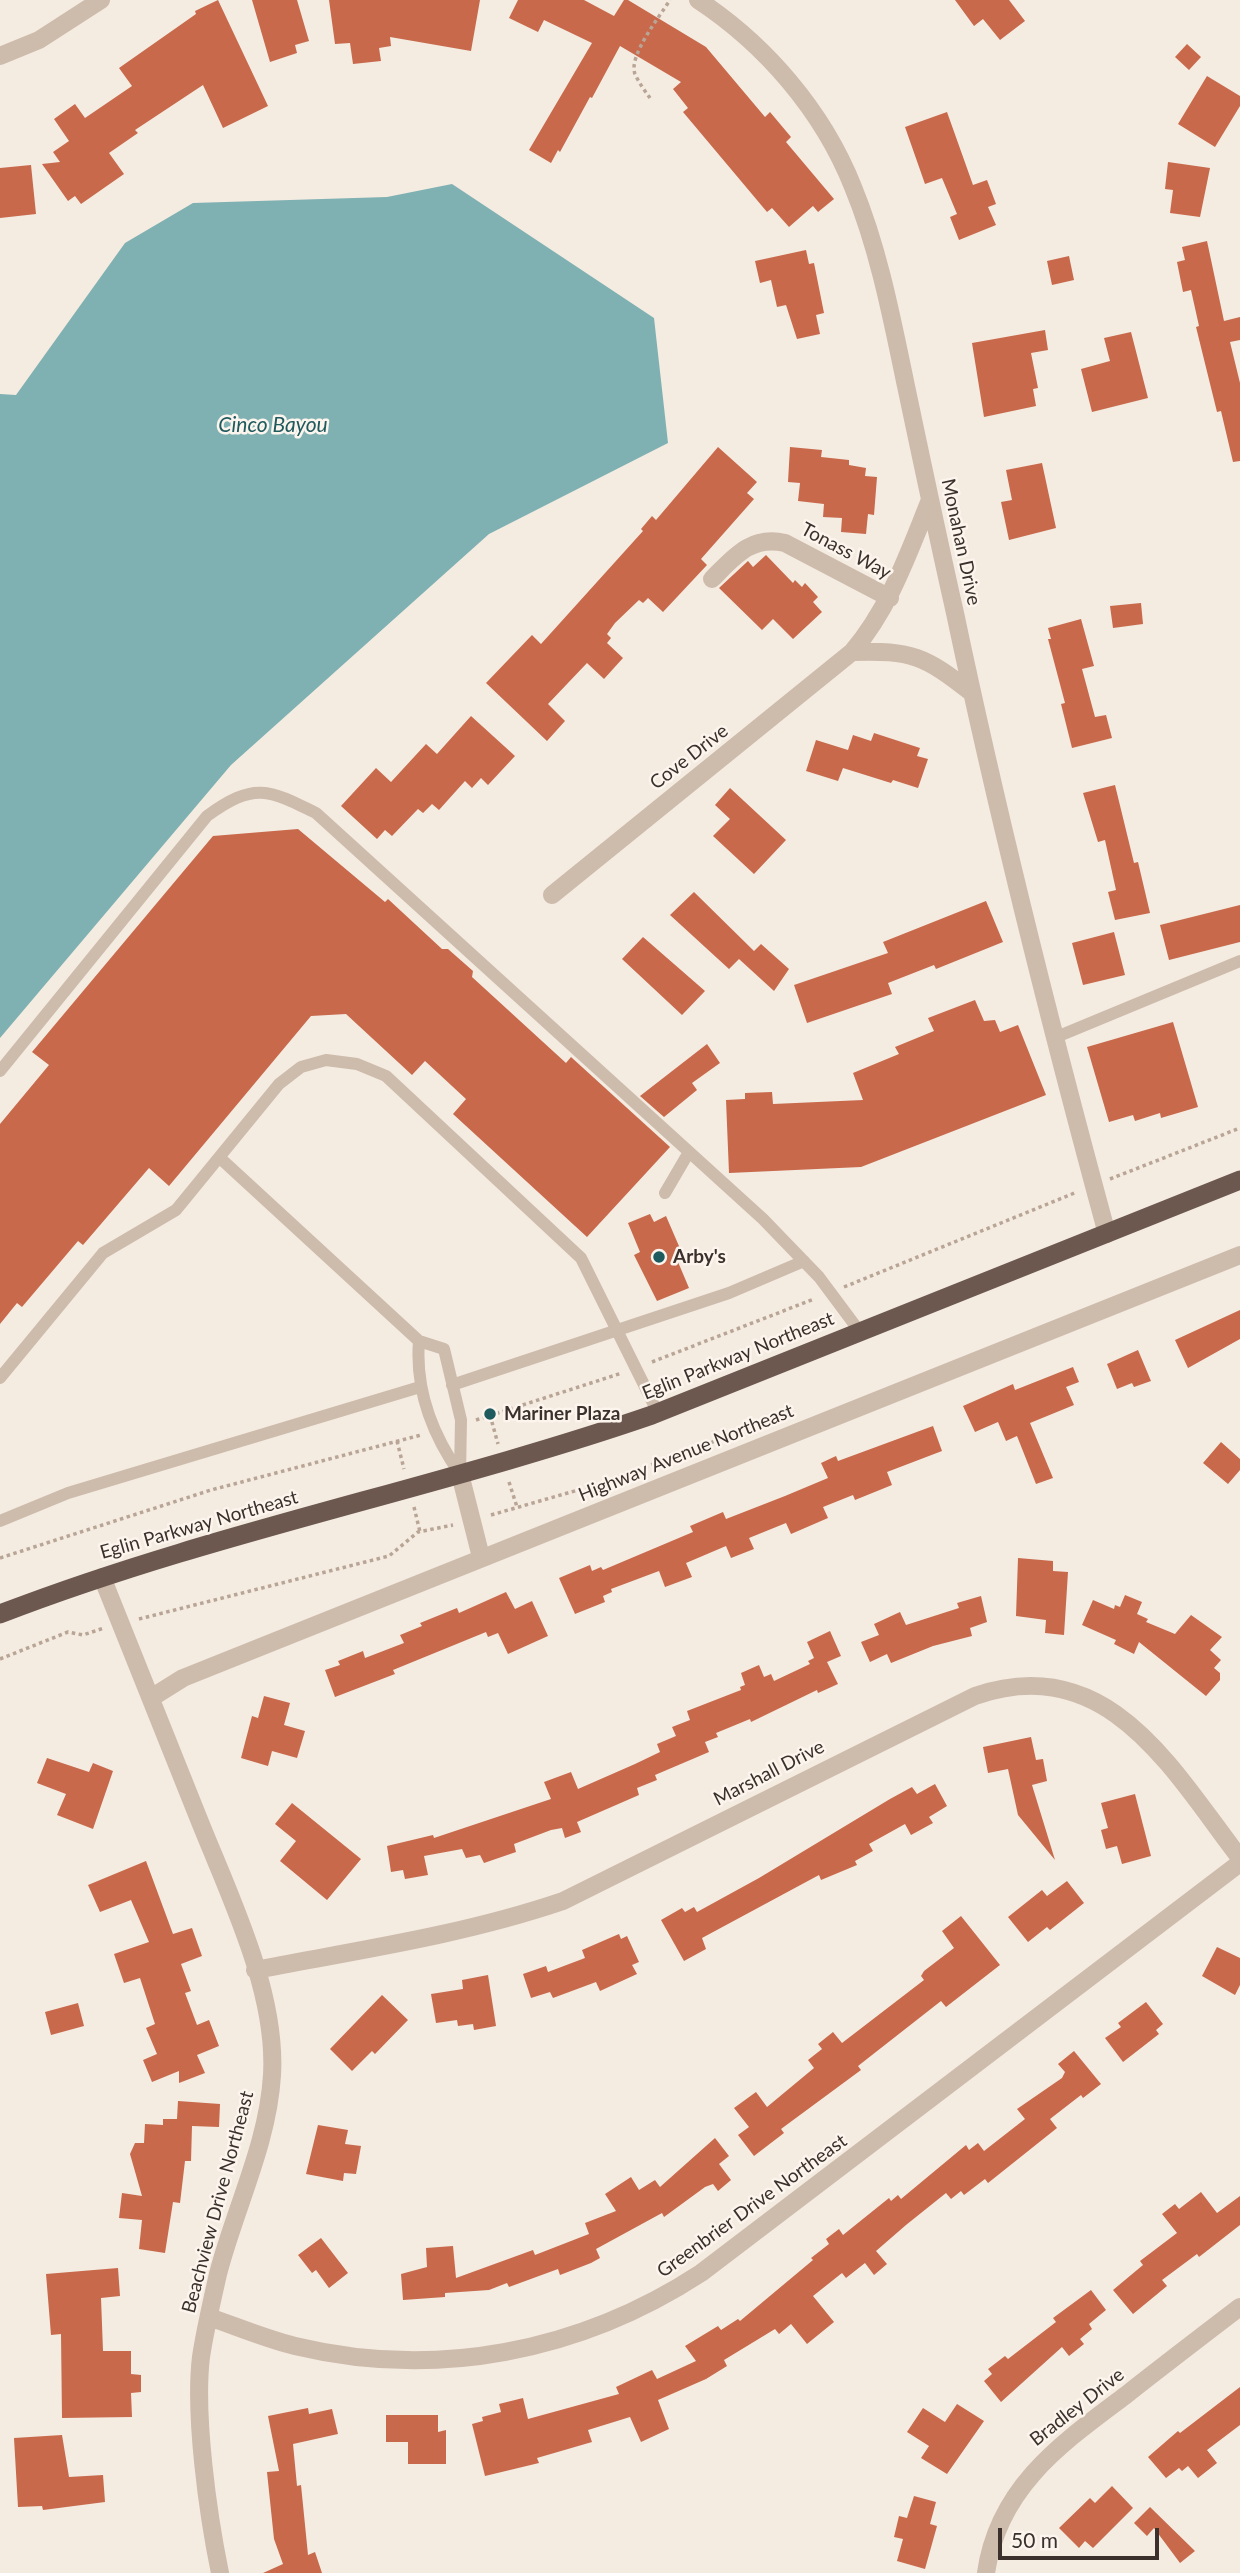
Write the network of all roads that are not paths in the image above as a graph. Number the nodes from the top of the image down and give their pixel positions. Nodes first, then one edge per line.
1 (101, 0) edge
2 (706, 2) edge
3 (0, 56) edge
4 (930, 500) junction
5 (712, 579) dead end
6 (890, 598) junction
7 (852, 652) junction
8 (972, 693) junction
9 (552, 895) dead end
10 (1240, 961) edge
11 (1054, 1038) junction
12 (0, 1071) edge
13 (690, 1152) junction
14 (220, 1158) junction
15 (1240, 1180) edge
16 (665, 1193) dead end
17 (1107, 1234) junction
18 (1240, 1255) edge
19 (804, 1261) junction
20 (617, 1329) junction
21 (860, 1332) junction
22 (419, 1341) junction
23 (0, 1378) edge
24 (452, 1385) junction
25 (420, 1387) junction
26 (658, 1413) junction
27 (460, 1475) junction
28 (0, 1521) edge
29 (481, 1558) junction
30 (102, 1577) junction
31 (1, 1611) edge
32 (151, 1698) junction
33 (1240, 1857) edge
34 (1240, 1863) edge
35 (255, 1970) junction
36 (1240, 2307) edge
37 (209, 2317) junction
38 (220, 2573) edge
39 (986, 2573) edge

1 - 3 street
2 - 4 street, Monahan Drive
4 - 6 street, Cove Drive
4 - 8 street, Monahan Drive
5 - 6 street, Tonass Way
6 - 7 street, Cove Drive
7 - 8 street
7 - 9 street, Cove Drive
8 - 11 street, Monahan Drive
10 - 11 lane
11 - 17 street, Monahan Drive
12 - 13 lane
13 - 16 lane
13 - 19 lane
14 - 20 lane
14 - 22 lane
14 - 23 lane
15 - 17 highway, Eglin Parkway Northeast
17 - 21 highway, Eglin Parkway Northeast
18 - 29 street, Highway Avenue Northeast
19 - 20 lane
19 - 21 lane
20 - 24 lane
20 - 26 lane
21 - 26 highway, Eglin Parkway Northeast
22 - 24 lane
22 - 25 lane
24 - 27 lane
25 - 27 lane
25 - 28 lane
26 - 27 highway, Eglin Parkway Northeast
27 - 29 street
27 - 30 highway, Eglin Parkway Northeast
29 - 32 street, Highway Avenue Northeast
30 - 31 highway, Eglin Parkway Northeast
30 - 32 street, Beachview Drive Northeast
32 - 35 street, Beachview Drive Northeast
33 - 35 street, Marshall Drive
34 - 37 street, Greenbrier Drive Northeast
35 - 37 street, Beachview Drive Northeast
36 - 39 street, Bradley Drive
37 - 38 street, Beachview Drive Northeast

